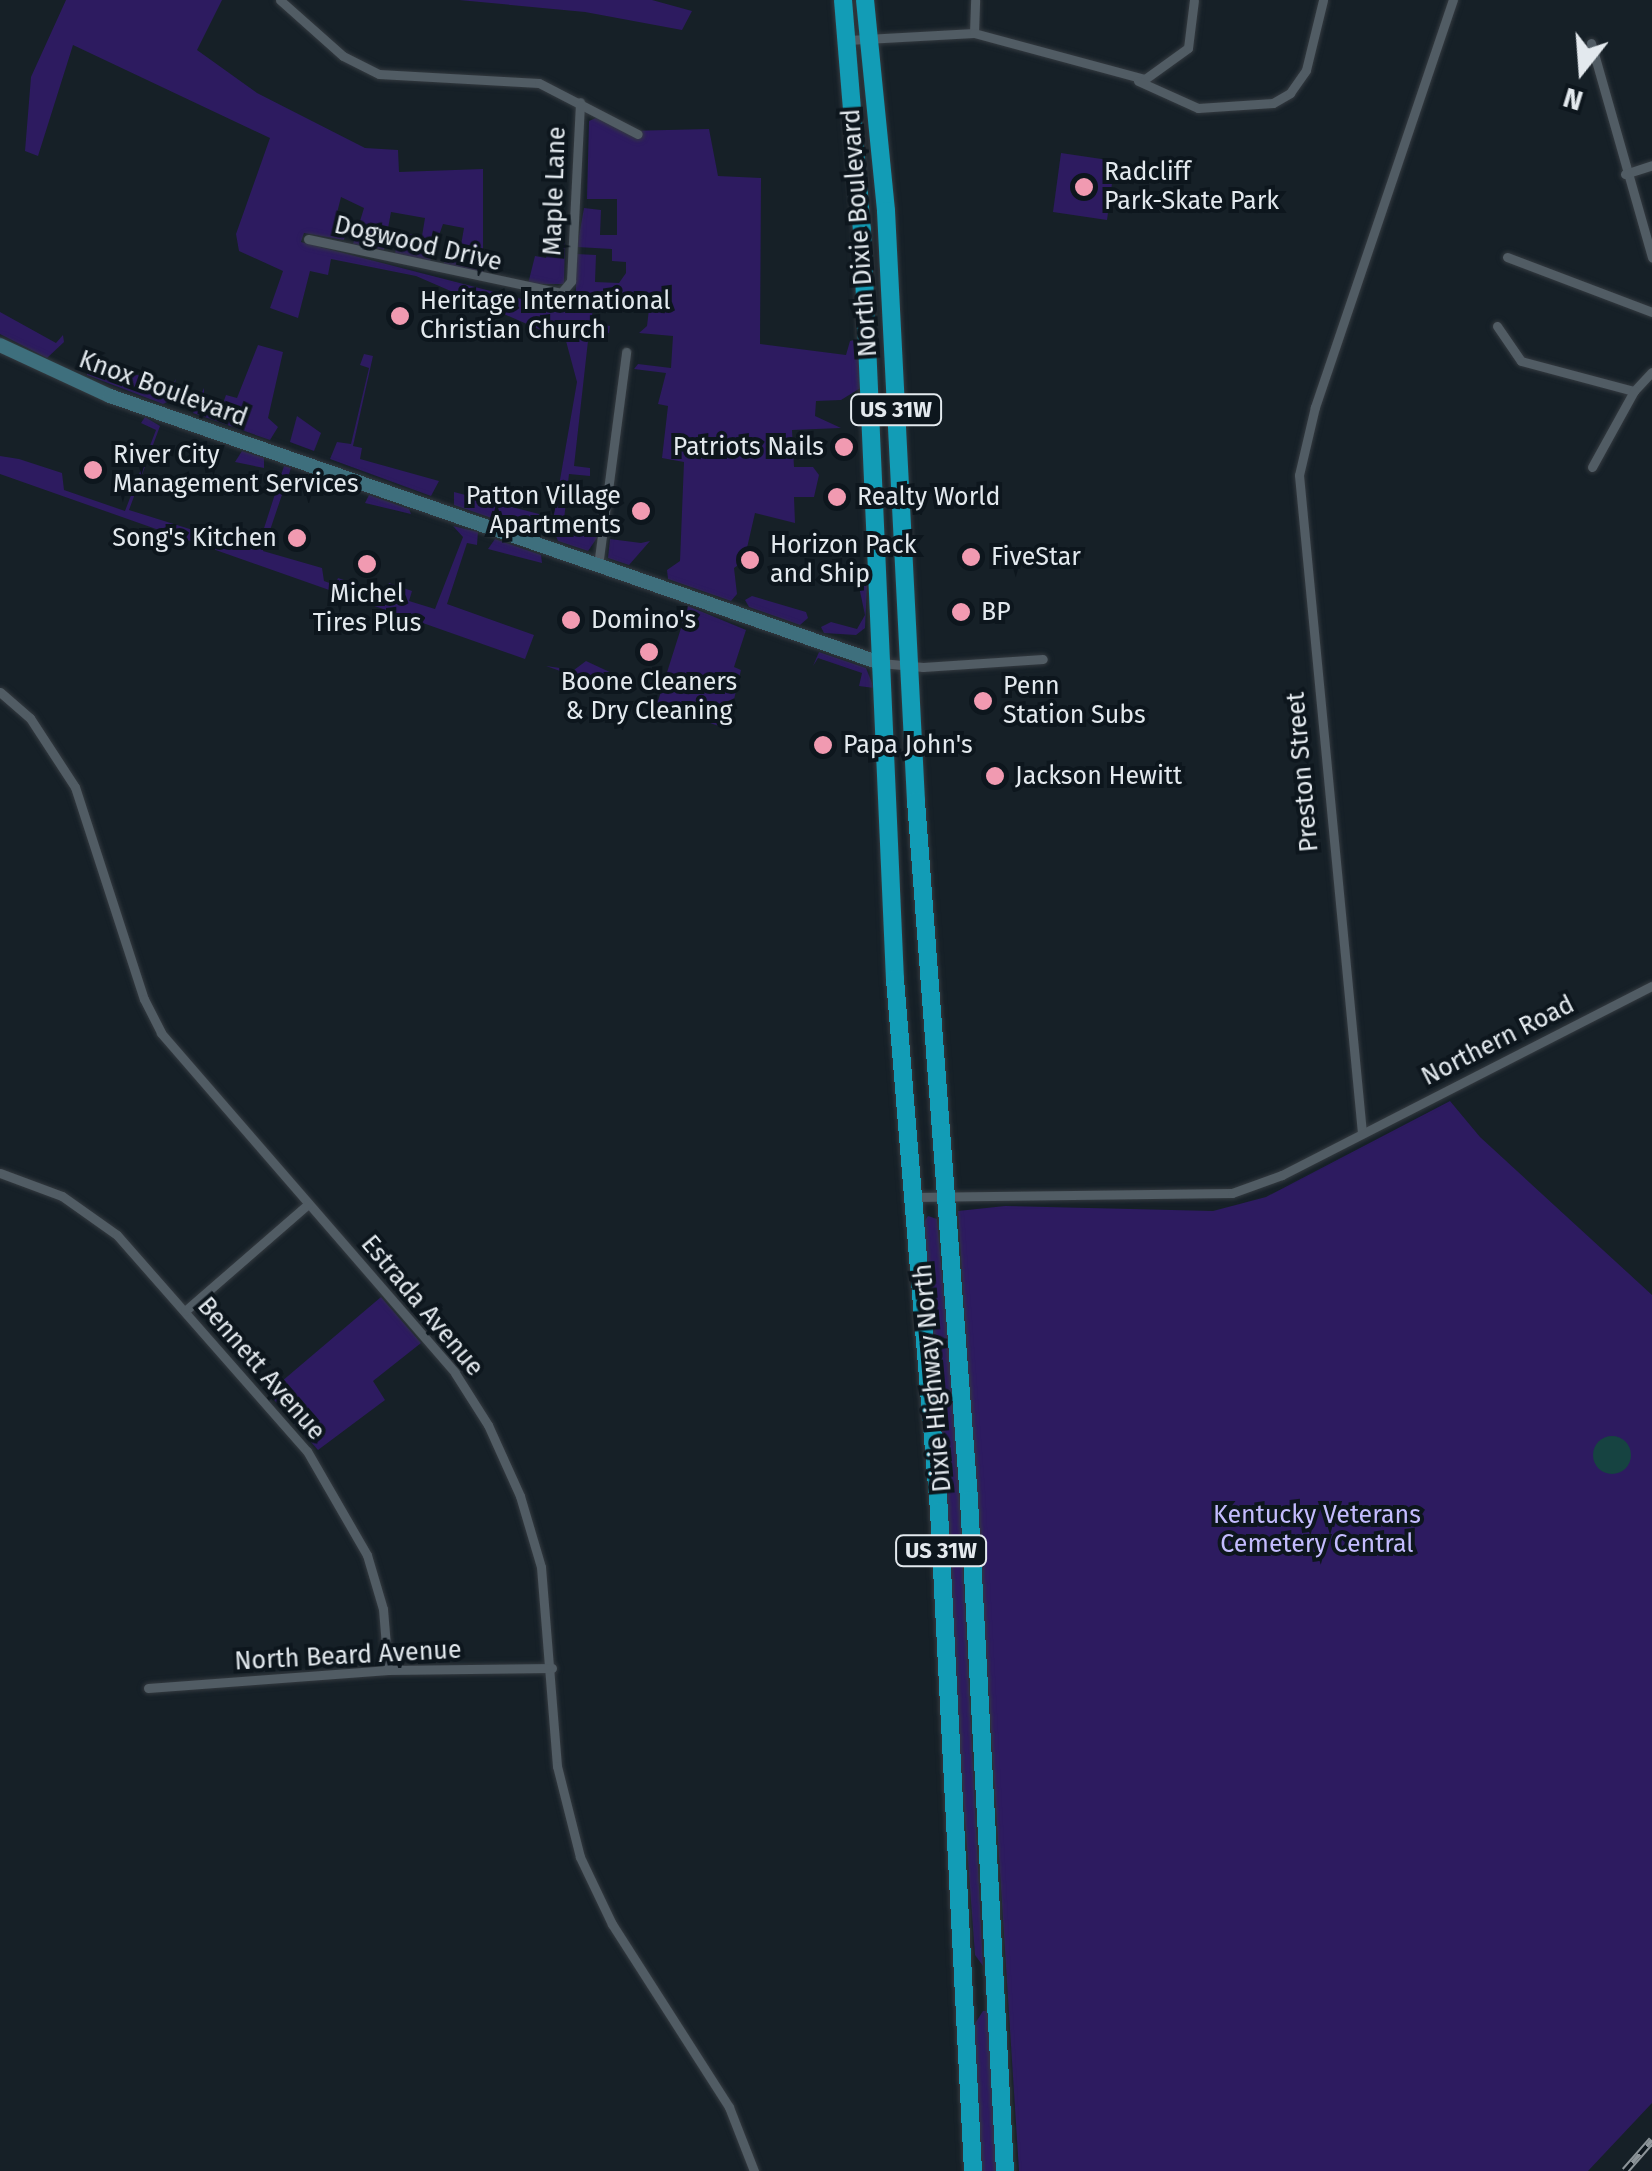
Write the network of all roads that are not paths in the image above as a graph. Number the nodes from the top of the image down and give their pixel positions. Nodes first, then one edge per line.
1 (280, 0) edge
2 (844, 0) edge
3 (865, 0) edge
4 (974, 0) edge
5 (1194, 0) edge
6 (1323, 0) edge
7 (1453, 0) edge
8 (974, 33) junction
9 (870, 38) junction
10 (848, 40) junction
11 (1591, 42) dead end
12 (1134, 79) junction
13 (580, 102) junction
14 (638, 134) dead end
15 (1652, 165) edge
16 (1625, 174) junction
17 (308, 239) dead end
18 (1507, 257) dead end
19 (1652, 257) edge
20 (571, 281) joint
21 (1652, 312) edge
22 (1497, 326) dead end
23 (0, 346) edge
24 (626, 352) dead end
25 (1652, 372) edge
26 (1634, 391) junction
27 (1592, 466) dead end
28 (598, 566) junction
29 (1043, 659) dead end
30 (880, 663) junction
31 (909, 667) junction
32 (0, 692) edge
33 (888, 822) joint
34 (918, 822) joint
35 (1652, 986) edge
36 (1362, 1134) junction
37 (0, 1173) edge
38 (944, 1196) junction
39 (910, 1198) junction
40 (308, 1204) junction
41 (185, 1311) junction
42 (552, 1668) junction
43 (388, 1670) junction
44 (148, 1688) dead end
45 (754, 2171) edge
46 (973, 2171) edge
47 (1006, 2171) edge

1 - 13 street
2 - 10 highway, North Dixie Boulevard / US 31W
3 - 9 highway, North Dixie Boulevard / US 31W
4 - 8 street
5 - 12 street
6 - 12 street
7 - 36 street, Preston Street
8 - 9 street
8 - 12 street
9 - 10 street
9 - 31 highway, North Dixie Boulevard / US 31W
10 - 30 highway, North Dixie Boulevard / US 31W
11 - 16 street
13 - 14 street
13 - 20 street, Maple Lane
15 - 16 street
16 - 19 street
17 - 20 street, Dogwood Drive
18 - 21 street
22 - 26 street
23 - 28 main road, Knox Boulevard
24 - 28 street
25 - 26 street
26 - 27 street
28 - 30 main road, Knox Boulevard
29 - 31 street
30 - 31 street
30 - 33 highway, North Dixie Boulevard / US 31W
31 - 34 highway, North Dixie Boulevard / US 31W
32 - 40 street, Estrada Avenue
33 - 39 highway, Dixie Highway North / US 31W
34 - 38 highway, Dixie Highway North / US 31W
35 - 36 street, Northern Road
36 - 38 street
37 - 41 street, Bennett Avenue
38 - 39 street
38 - 47 highway, Dixie Highway North / US 31W
39 - 46 highway, Dixie Highway North / US 31W
40 - 41 street
40 - 42 street, Estrada Avenue
41 - 43 street, Bennett Avenue
42 - 43 street, North Beard Avenue
42 - 45 street, Estrada Avenue
43 - 44 street, North Beard Avenue

